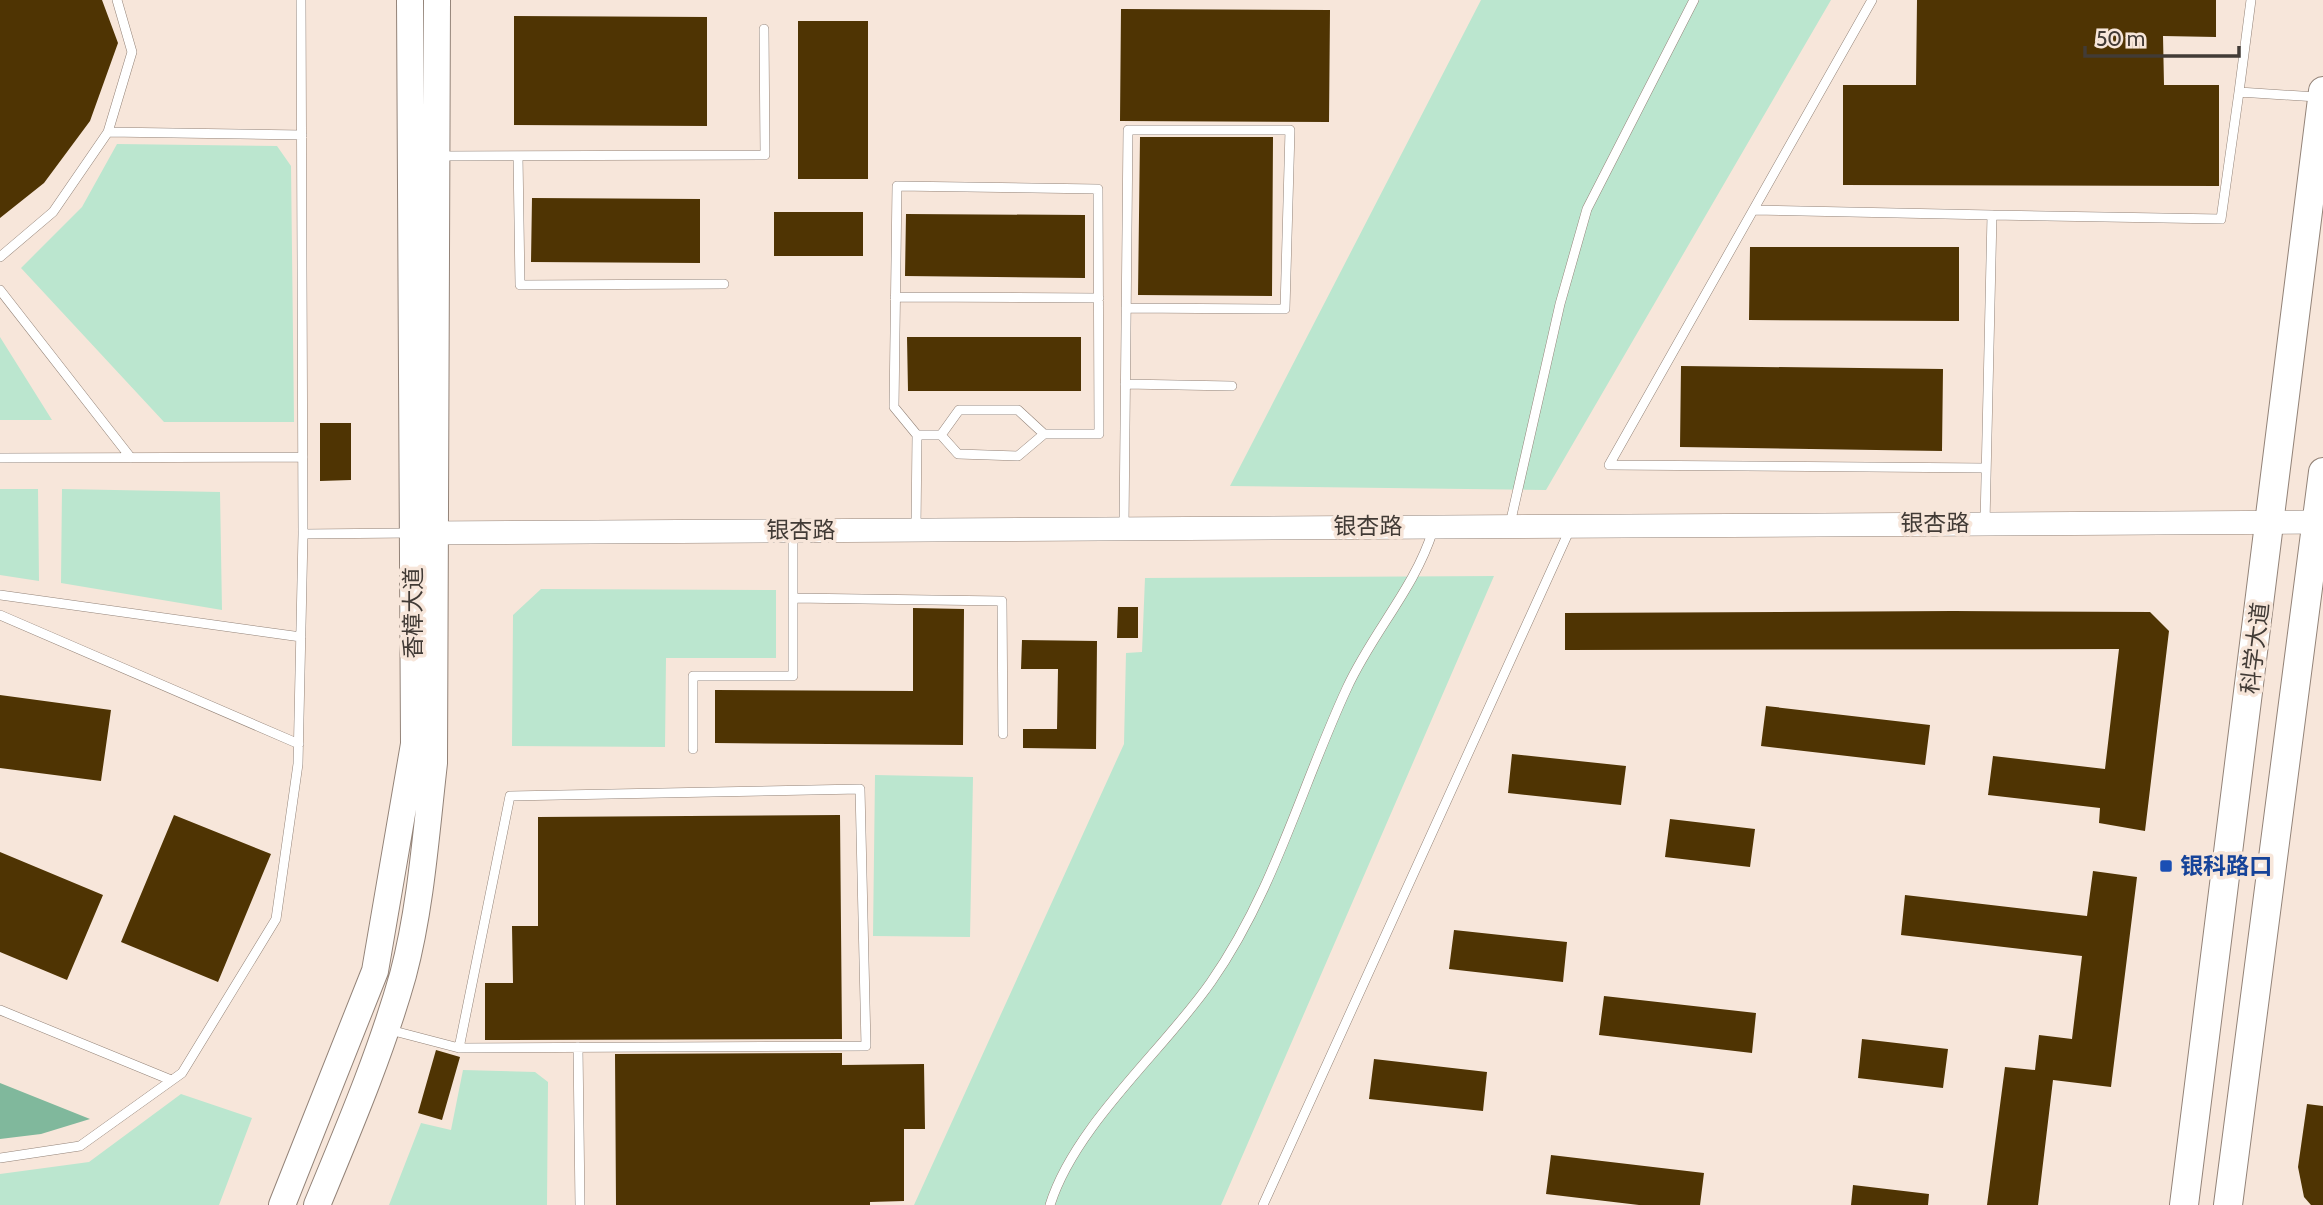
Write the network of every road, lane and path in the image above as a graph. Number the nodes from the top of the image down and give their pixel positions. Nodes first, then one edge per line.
1 (117, 0) edge
2 (301, 0) edge
3 (410, 0) edge
4 (437, 0) edge
5 (1694, 0) edge
6 (1872, 0) edge
7 (2251, 0) edge
8 (764, 29) dead end
9 (2323, 91) edge
10 (2239, 92) junction
11 (2322, 97) edge
12 (108, 132) junction
13 (302, 135) junction
14 (437, 156) junction
15 (518, 156) junction
16 (1754, 210) junction
17 (1992, 215) junction
18 (0, 257) edge
19 (724, 284) dead end
20 (0, 290) edge
21 (895, 297) junction
22 (1099, 298) junction
23 (1126, 308) junction
24 (1125, 384) junction
25 (1232, 386) dead end
26 (1044, 433) junction
27 (917, 435) junction
28 (942, 435) junction
29 (131, 457) junction
30 (303, 457) junction
31 (0, 458) edge
32 (1986, 468) junction
33 (2323, 472) edge
34 (2271, 522) junction
35 (2320, 522) edge
36 (1985, 523) junction
37 (1510, 524) junction
38 (1572, 524) junction
39 (1435, 525) junction
40 (1124, 527) junction
41 (916, 529) junction
42 (793, 530) junction
43 (424, 533) junction
44 (303, 534) junction
45 (0, 595) edge
46 (793, 598) junction
47 (0, 615) edge
48 (301, 637) junction
49 (1003, 734) dead end
50 (299, 744) junction
51 (693, 749) dead end
52 (0, 1010) edge
53 (384, 1029) junction
54 (578, 1047) junction
55 (459, 1048) junction
56 (171, 1080) junction
57 (0, 1158) edge
58 (282, 1205) edge
59 (317, 1205) edge
60 (580, 1205) edge
61 (1049, 1205) edge
62 (1263, 1205) edge
63 (2184, 1205) edge
64 (2228, 1205) edge

1 - 12 lane
2 - 13 lane
3 - 43 main road, 香樟大道
4 - 14 main road, 香樟大道
5 - 37 lane
6 - 16 lane
7 - 10 lane
8 - 15 lane
9 - 11 main road, 科学大道
10 - 11 lane
10 - 17 lane
11 - 34 main road, 科学大道
12 - 13 lane
12 - 18 lane
13 - 30 lane
14 - 15 lane
14 - 43 main road, 香樟大道
15 - 19 lane
16 - 17 lane
16 - 32 lane
17 - 32 lane
20 - 29 lane
21 - 22 lane
21 - 22 lane
21 - 27 lane
22 - 26 lane
23 - 23 lane
23 - 24 lane
24 - 25 lane
24 - 40 lane
26 - 28 lane
26 - 28 lane
27 - 28 lane
27 - 41 lane
29 - 30 lane
29 - 31 lane
30 - 44 lane
32 - 36 lane
33 - 35 main road, 科学大道
34 - 35 street, 银杏路
34 - 36 street, 银杏路
34 - 63 main road, 科学大道
35 - 64 main road, 科学大道
36 - 38 street, 银杏路
37 - 38 street, 银杏路
37 - 39 street, 银杏路
38 - 62 lane
39 - 40 street, 银杏路
39 - 61 lane
40 - 41 street, 银杏路
41 - 42 street, 银杏路
42 - 43 street, 银杏路
42 - 46 lane
43 - 44 lane
43 - 53 main road, 香樟大道
43 - 58 main road, 香樟大道
44 - 48 lane
45 - 48 lane
46 - 49 lane
46 - 51 lane
47 - 50 lane
48 - 50 lane
50 - 56 lane
52 - 56 lane
53 - 55 lane
53 - 59 main road, 香樟大道
54 - 55 lane
54 - 55 lane
54 - 60 lane
56 - 57 lane

